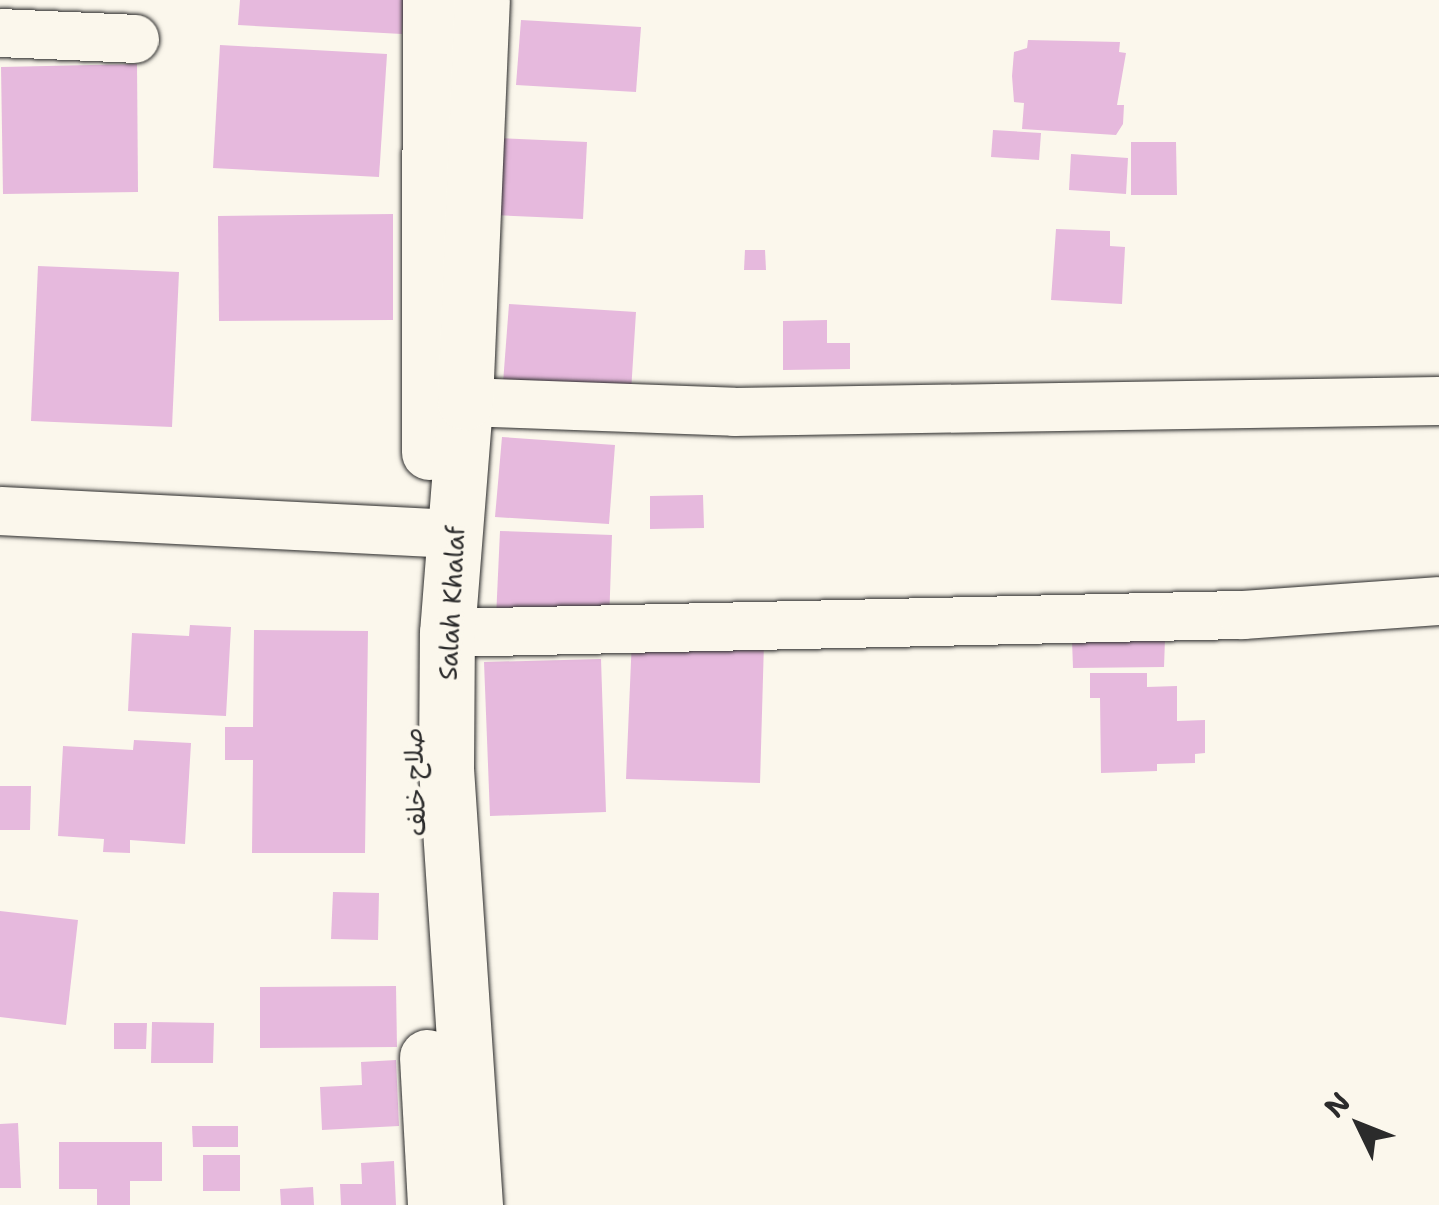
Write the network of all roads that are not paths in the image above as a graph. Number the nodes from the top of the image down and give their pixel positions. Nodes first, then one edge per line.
1 (430, 0) edge
2 (482, 0) edge
3 (0, 33) edge
4 (135, 39) dead end
5 (1439, 401) edge
6 (465, 402) junction
7 (0, 512) edge
8 (429, 533) junction
9 (1439, 600) edge
10 (447, 633) junction
11 (435, 1205) edge
12 (475, 1205) edge

1 - 8 main road, صلاح خلف
2 - 6 main road, Salah Khalaf
3 - 4 street
5 - 6 street
6 - 10 main road, Salah Khalaf
7 - 8 street
8 - 11 main road, صلاح خلف
9 - 10 street
10 - 12 main road, Salah Khalaf

